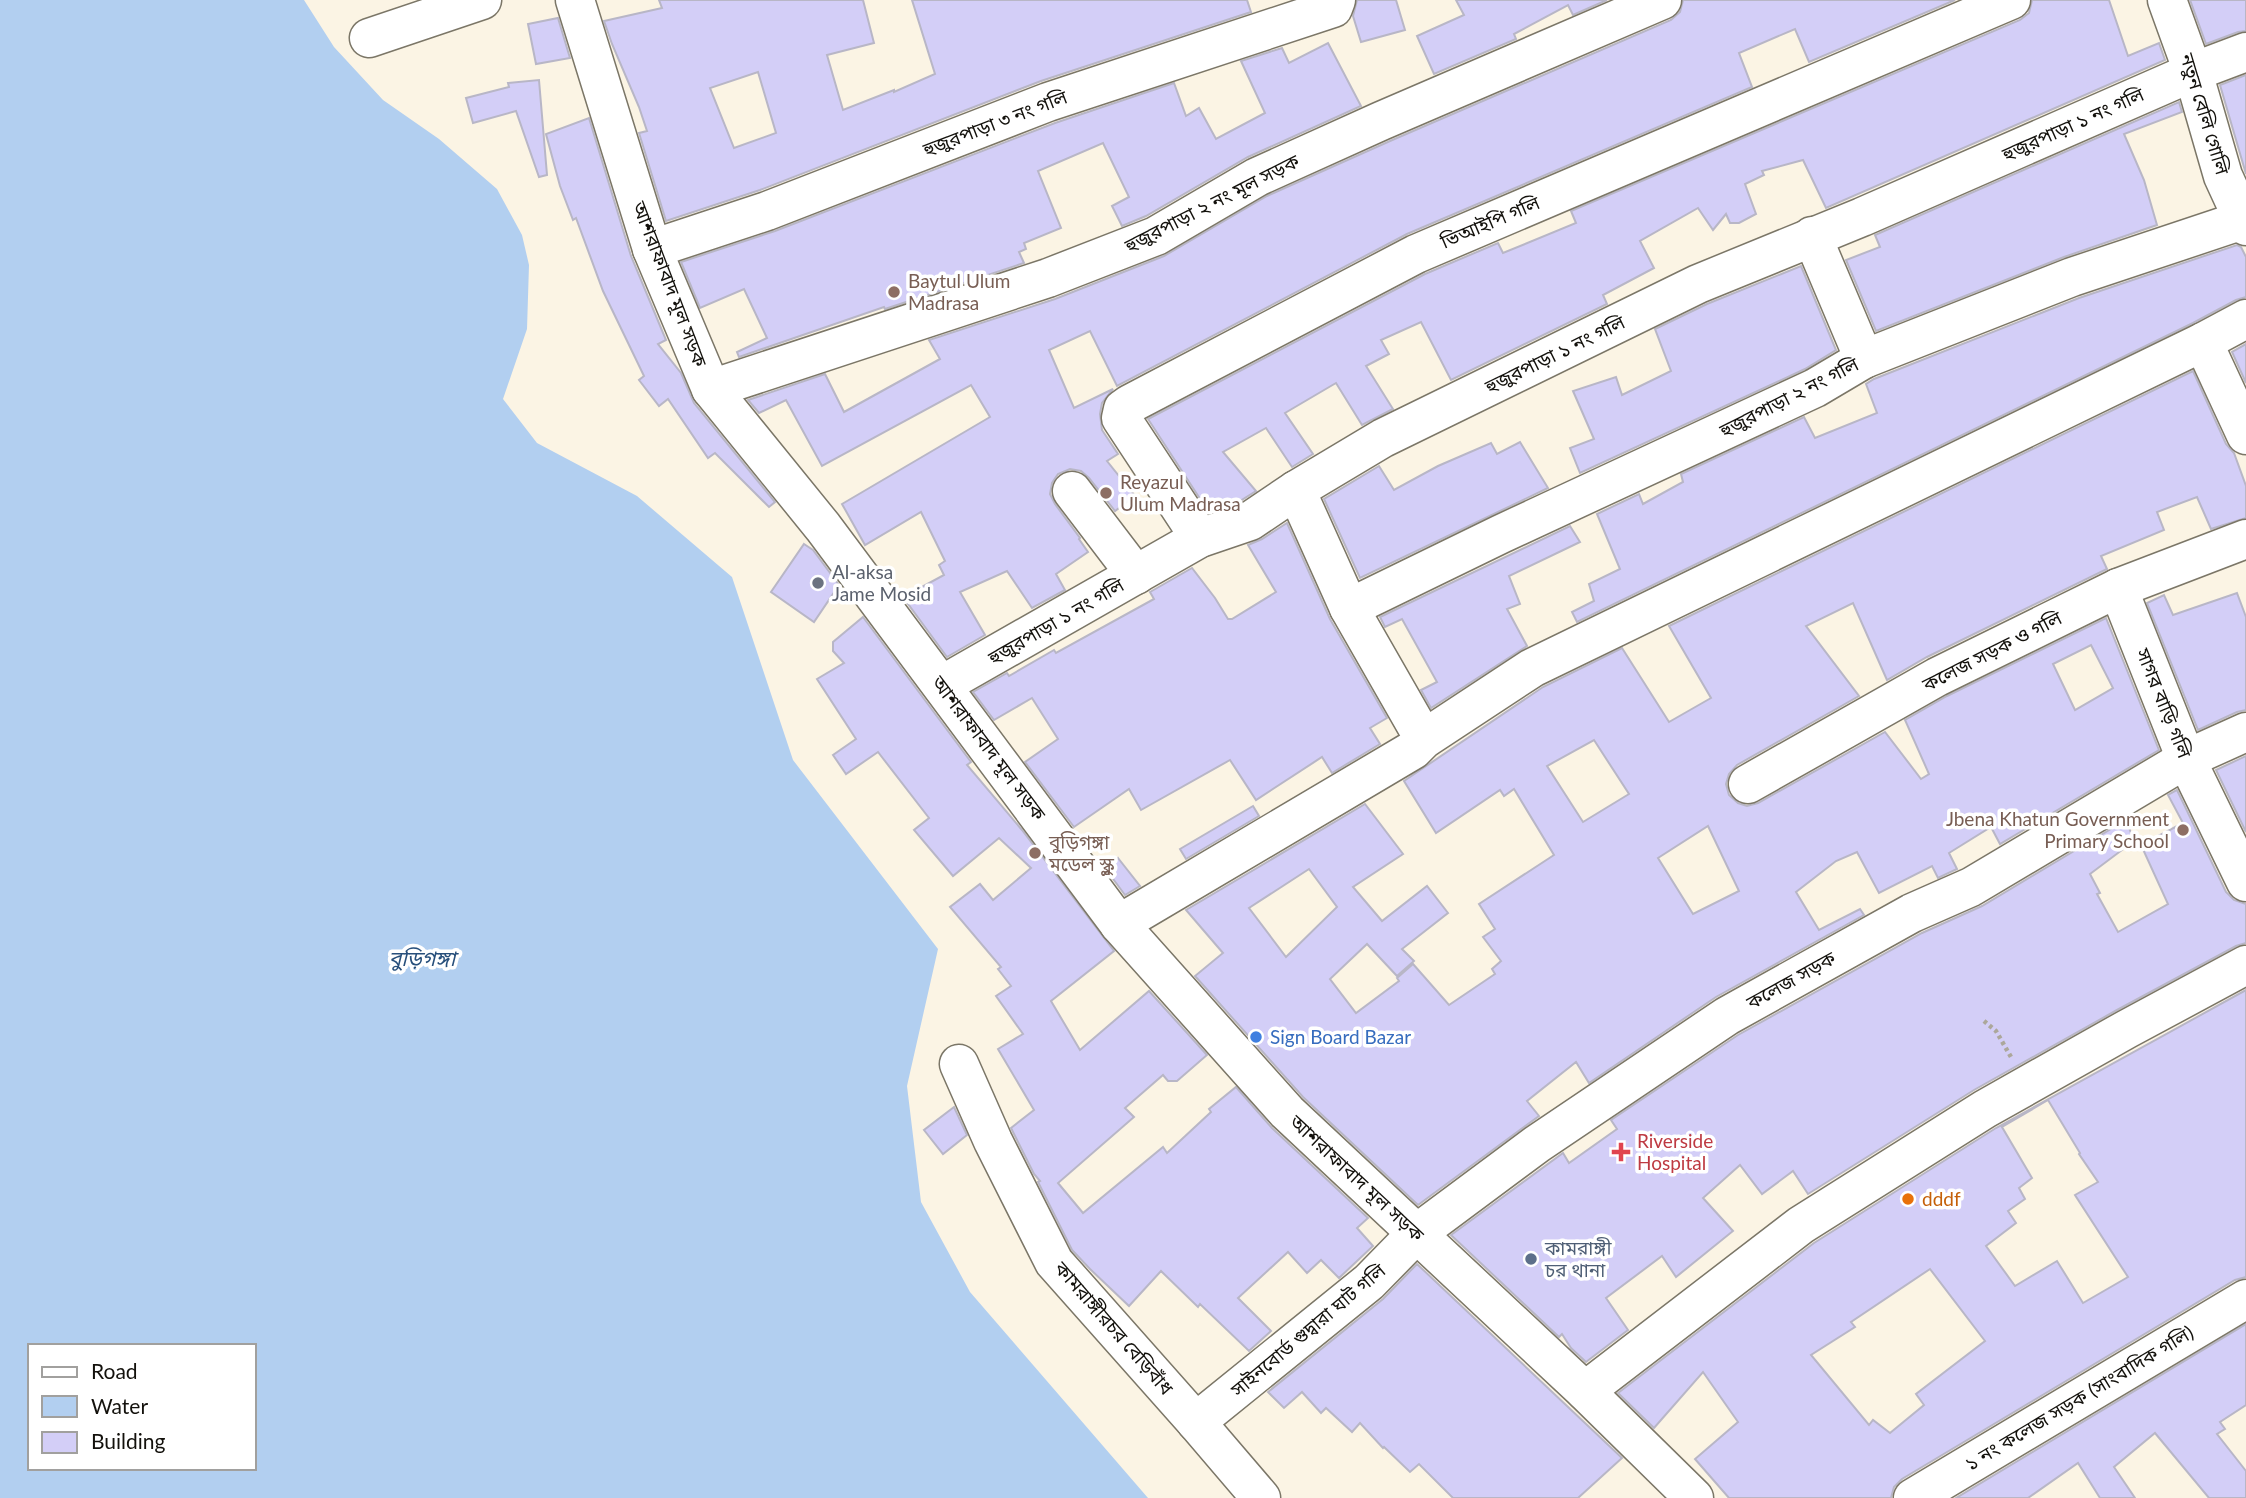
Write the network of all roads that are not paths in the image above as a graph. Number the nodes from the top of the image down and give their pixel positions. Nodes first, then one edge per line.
1 (482, 0) edge
2 (575, 0) edge
3 (1336, 0) edge
4 (2011, 0) edge
5 (2167, 0) edge
6 (1650, 2) edge
7 (369, 38) dead end
8 (2246, 52) edge
9 (2193, 72) junction
10 (2235, 171) edge
11 (2244, 223) edge
12 (1812, 236) junction
13 (652, 249) junction
14 (2246, 319) edge
15 (2203, 342) junction
16 (1864, 359) junction
17 (711, 389) junction
18 (2246, 435) edge
19 (1296, 490) junction
20 (1073, 491) dead end
21 (1200, 538) junction
22 (2246, 539) edge
23 (1136, 575) junction
24 (2118, 588) junction
25 (1349, 608) junction
26 (942, 685) junction
27 (2246, 732) edge
28 (1424, 739) junction
29 (2186, 760) junction
30 (1748, 784) dead end
31 (2246, 882) edge
32 (1119, 924) junction
33 (2246, 965) edge
34 (959, 1064) dead end
35 (1416, 1234) junction
36 (2246, 1300) edge
37 (1585, 1391) junction
38 (1196, 1422) junction
39 (1261, 1498) edge
40 (1694, 1498) edge
41 (1913, 1498) edge

1 - 7 street
2 - 13 street, আশরাফাবাদ মূল সড়ক
3 - 13 street, হুজুরপাড়া ৩ নং গলি
4 - 21 street, ভিআইপি গলি
5 - 9 street, নতুন বেলি গোলি
6 - 17 street, হুজুরপাড়া ২ নং মূল সড়ক
8 - 9 street, হুজুরপাড়া ১ নং গলি
9 - 10 street, নতুন বেলি গোলি
9 - 12 street, হুজুরপাড়া ১ নং গলি
10 - 11 street, নতুন বেলি গোলি
11 - 16 street, হুজুরপাড়া ২ নং গলি
12 - 16 street
12 - 19 street, হুজুরপাড়া ১ নং গলি
13 - 17 street, আশরাফাবাদ মূল সড়ক
14 - 15 street
15 - 18 street
15 - 28 street
16 - 25 street, হুজুরপাড়া ২ নং গলি
17 - 26 street, আশরাফাবাদ মূল সড়ক
19 - 21 street, হুজুরপাড়া ১ নং গলি
19 - 25 street
20 - 23 street
21 - 23 street, হুজুরপাড়া ১ নং গলি
22 - 24 street, কলেজ সড়ক ও গলি
23 - 26 street, হুজুরপাড়া ১ নং গলি
24 - 29 street, সাগর বাড়ি গলি
24 - 30 street, কলেজ সড়ক ও গলি
25 - 28 street
26 - 32 street, আশরাফাবাদ মূল সড়ক
27 - 29 street, কলেজ সড়ক
28 - 32 street
29 - 31 street, সাগর বাড়ি গলি
29 - 35 street, কলেজ সড়ক
32 - 35 street, আশরাফাবাদ মূল সড়ক
33 - 37 street
34 - 38 street, কামরাঙ্গীরচর বেড়িবাঁধ
35 - 37 street, আশরাফাবাদ মূল সড়ক
35 - 38 street, সাইনবোর্ড গুদ্বারা ঘাট গলি
36 - 41 street, ১ নং কলেজ সড়ক (সাংবাদিক গলি)
37 - 40 street, আশরাফাবাদ মূল সড়ক
38 - 39 street, কামরাঙ্গীরচর বেড়িবাঁধ

